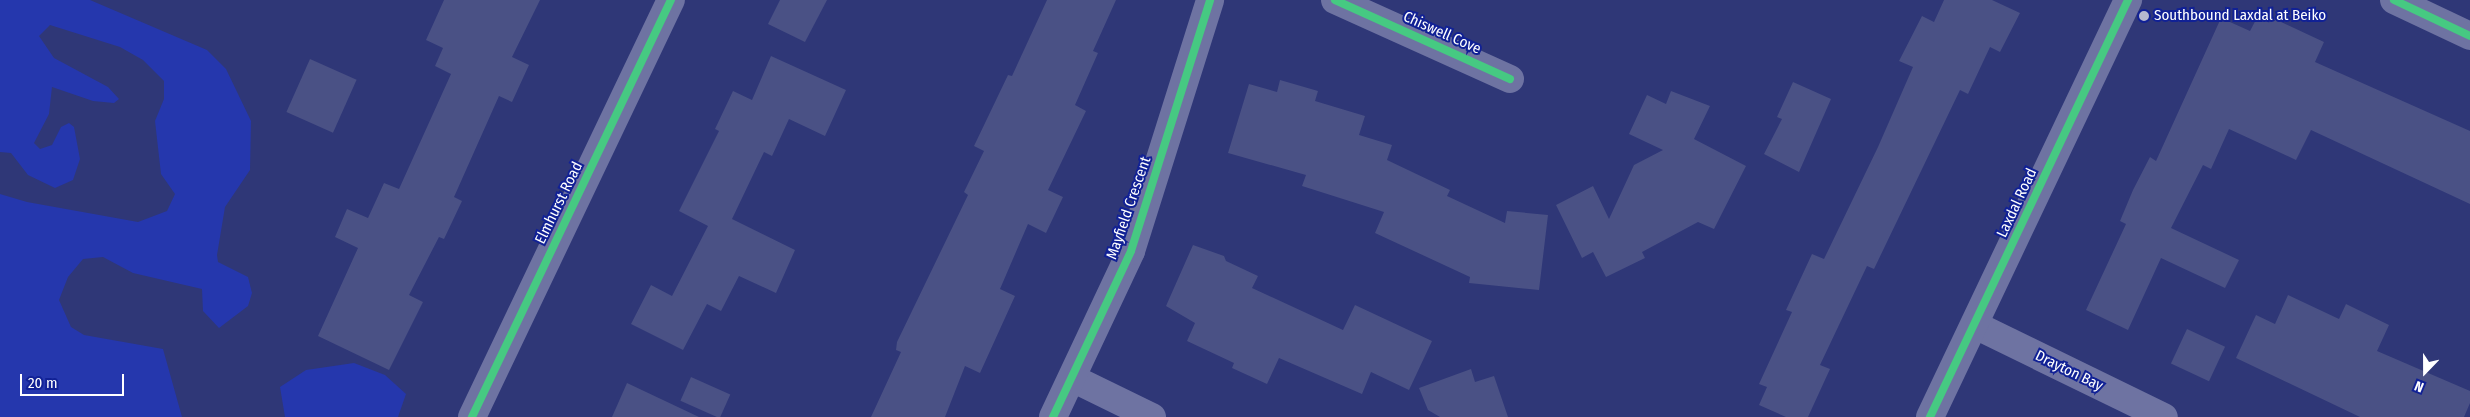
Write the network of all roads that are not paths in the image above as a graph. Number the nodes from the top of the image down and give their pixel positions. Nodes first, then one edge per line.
1 (671, 0) edge
2 (1210, 0) edge
3 (1335, 0) edge
4 (2128, 0) edge
5 (2394, 0) edge
6 (2470, 36) edge
7 (1510, 79) dead end
8 (1974, 324) junction
9 (1072, 378) junction
10 (472, 417) edge
11 (1053, 417) edge
12 (1152, 417) edge
13 (1930, 417) edge
14 (2164, 417) edge

1 - 10 street, Elmhurst Road
2 - 9 street, Mayfield Crescent
3 - 7 street, Chiswell Cove
4 - 8 street, Laxdal Road
5 - 6 street
8 - 13 street, Laxdal Road
8 - 14 street, Drayton Bay
9 - 11 street, Mayfield Crescent
9 - 12 street

